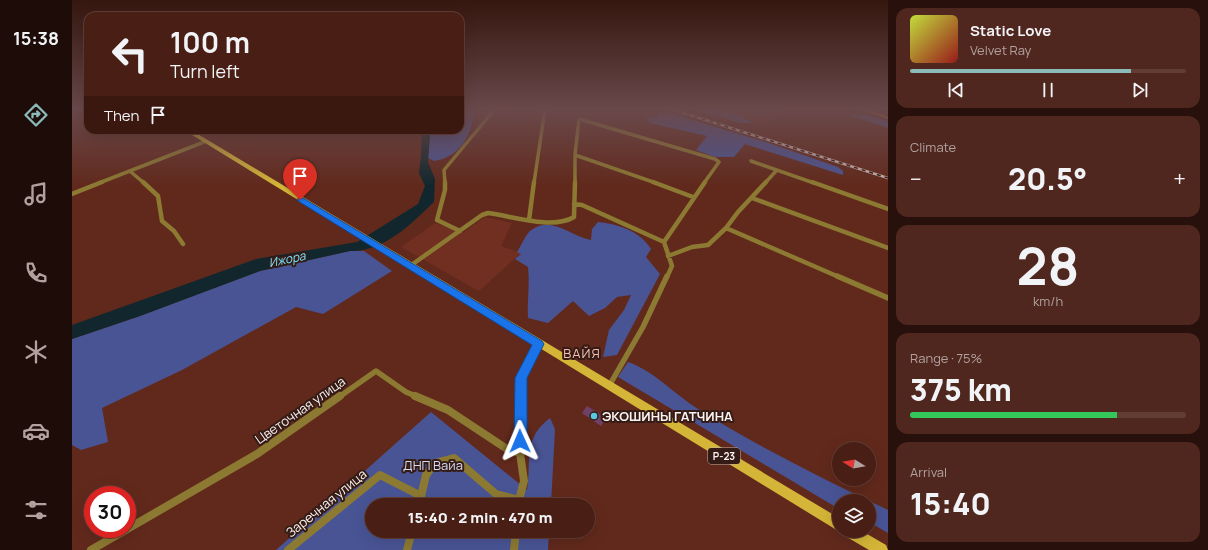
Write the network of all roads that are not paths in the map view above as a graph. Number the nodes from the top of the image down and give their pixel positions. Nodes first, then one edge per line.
1 (195, 135) edge
2 (474, 135) edge
3 (541, 135) edge
4 (577, 135) edge
5 (632, 135) edge
6 (204, 142) junction
7 (574, 155) junction
8 (751, 161) dead end
9 (777, 170) junction
10 (131, 172) junction
11 (72, 194) edge
12 (693, 197) junction
13 (752, 198) junction
14 (574, 204) junction
15 (888, 209) edge
16 (529, 220) junction
17 (726, 228) junction
18 (460, 231) junction
19 (664, 242) junction
20 (182, 244) dead end
21 (888, 248) edge
22 (668, 256) junction
23 (410, 266) junction
24 (888, 298) edge
25 (538, 344) junction
26 (609, 386) junction
27 (520, 453) junction
28 (421, 496) joint
29 (508, 498) edge
30 (520, 498) edge
31 (832, 521) edge
32 (410, 538) edge
33 (515, 538) edge
34 (861, 538) edge
35 (91, 550) edge
36 (288, 550) edge
37 (407, 550) edge
38 (514, 550) edge
39 (881, 550) edge

1 - 6 main road, Р-23
2 - 18 street
3 - 16 street
4 - 7 street
5 - 12 street
6 - 10 street
6 - 23 main road, Р-23
7 - 12 street
7 - 14 street
8 - 9 street
9 - 13 street
9 - 15 street
10 - 11 street
10 - 20 street
12 - 19 street
13 - 17 street
13 - 21 street
14 - 16 street
14 - 19 street
16 - 18 street
17 - 22 street
17 - 24 street
18 - 23 street
19 - 22 street
22 - 26 street
23 - 25 main road, Р-23
25 - 26 main road, Р-23
25 - 27 street
26 - 31 main road, Р-23
27 - 30 street
27 - 35 street, Цветочная улица
28 - 29 street
28 - 36 street, Заречная улица
32 - 37 street
33 - 38 street
34 - 39 main road

